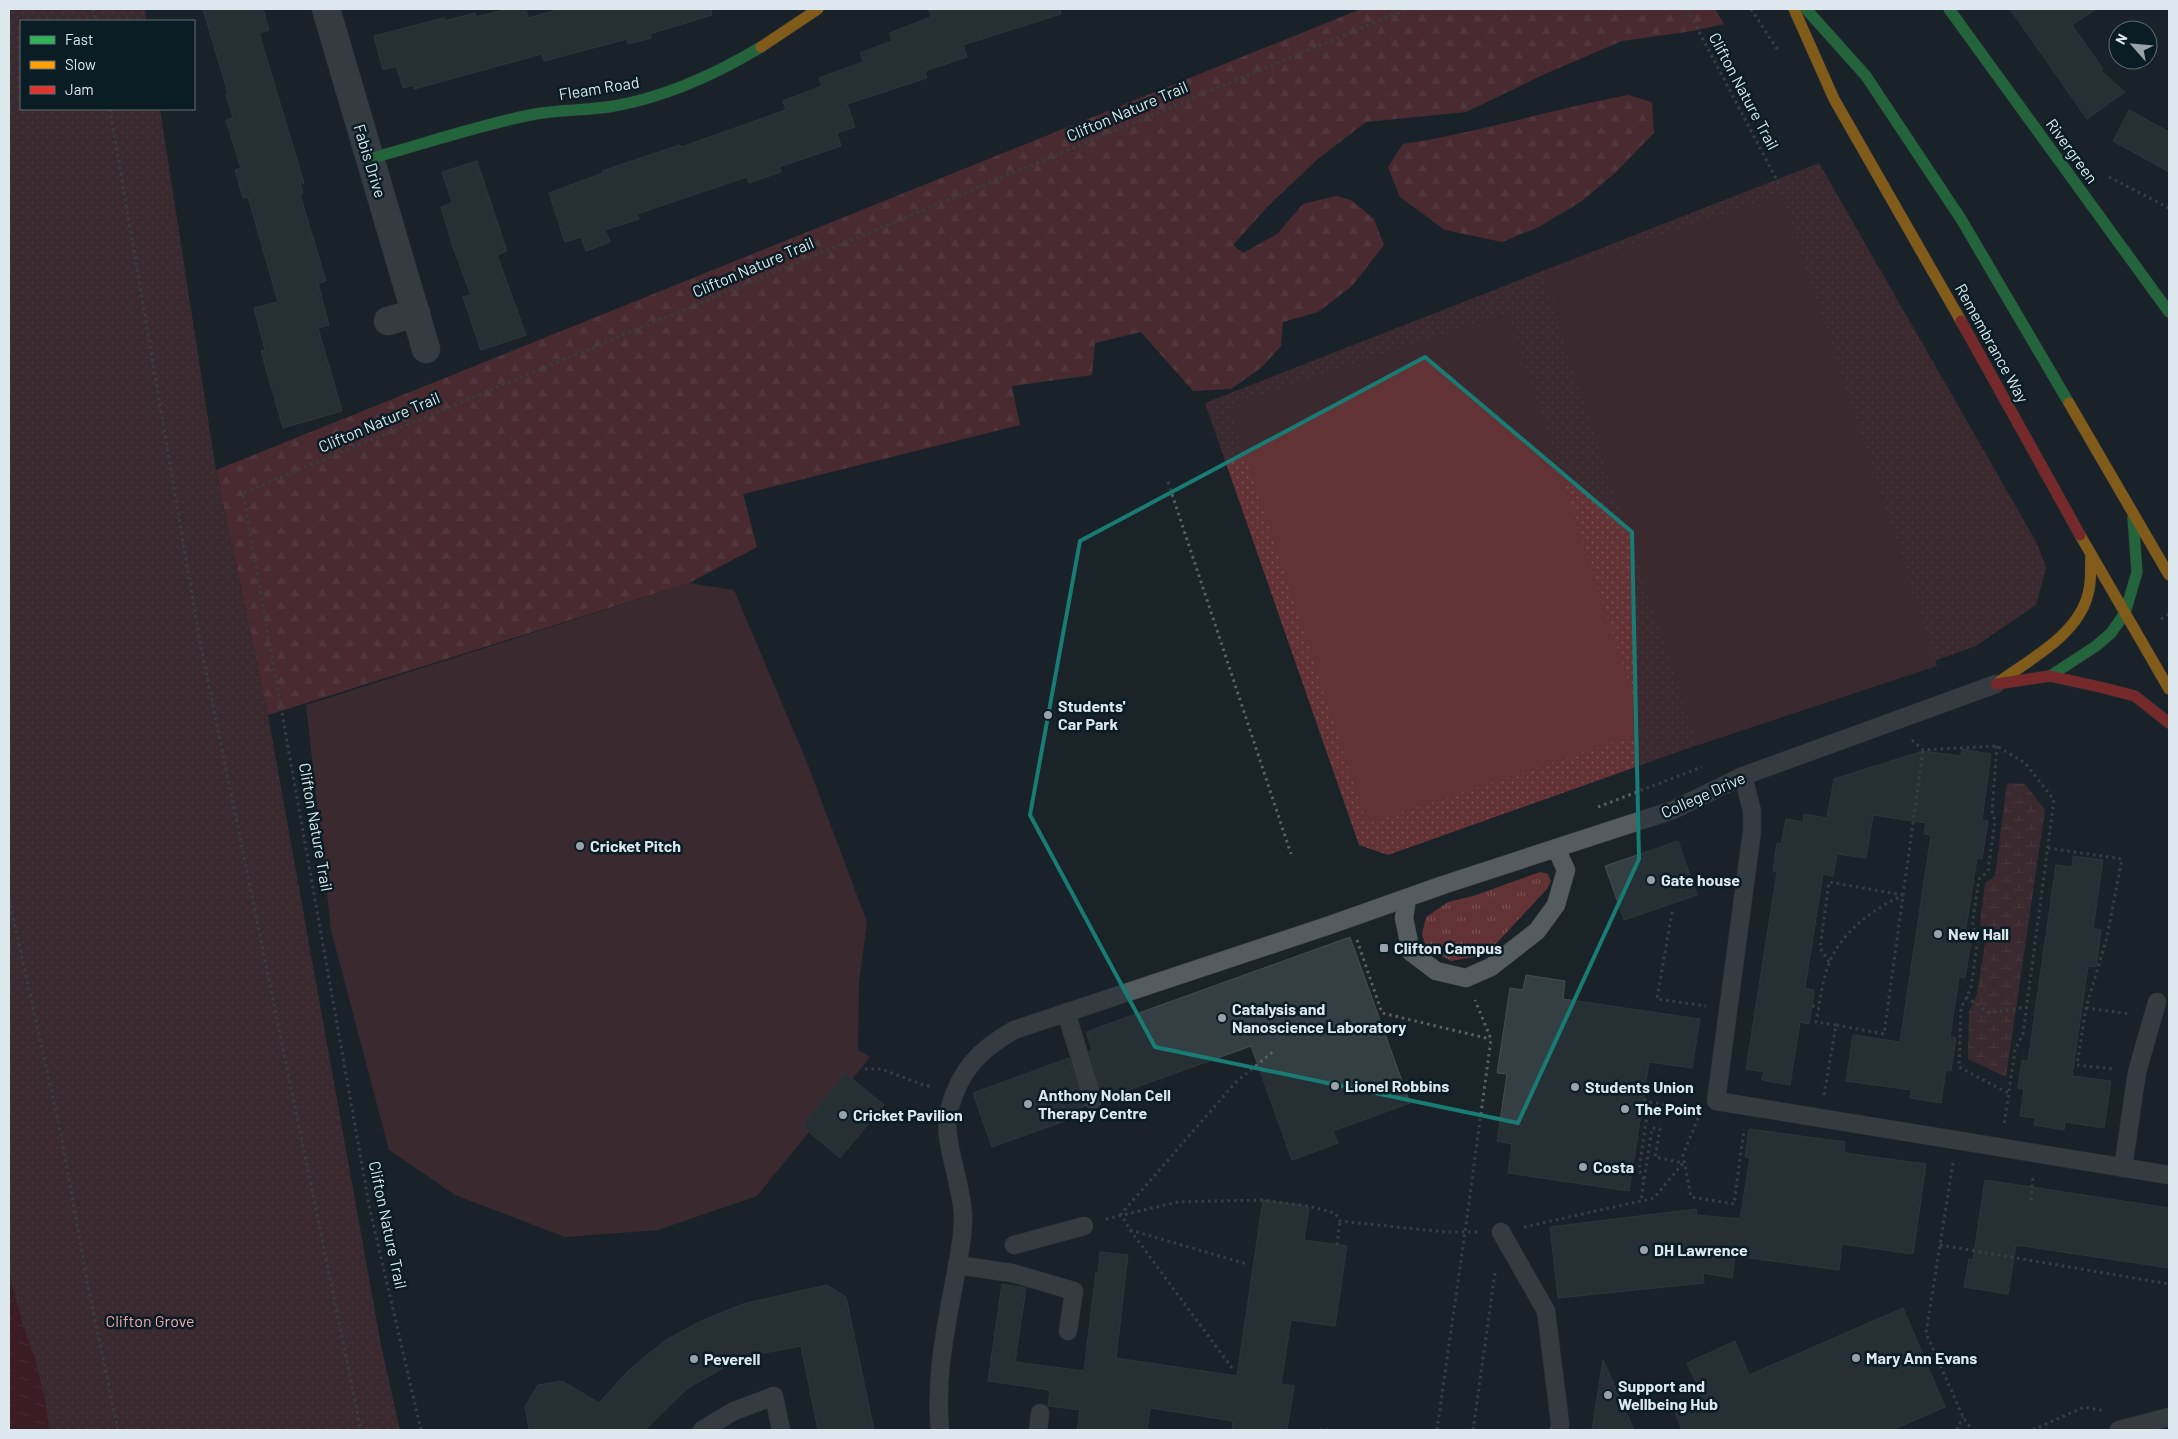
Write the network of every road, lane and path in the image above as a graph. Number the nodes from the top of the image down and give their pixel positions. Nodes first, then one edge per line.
1 (326, 9) edge
2 (818, 9) edge
3 (1407, 9) edge
4 (1687, 9) edge
5 (1794, 9) edge
6 (1806, 9) edge
7 (1948, 9) edge
8 (110, 110) edge
9 (369, 159) junction
10 (2068, 173) junction
11 (1779, 184) dead end
12 (2169, 208) edge
13 (2169, 312) edge
14 (416, 313) junction
15 (388, 321) dead end
16 (426, 349) dead end
17 (1168, 482) dead end
18 (2133, 511) junction
19 (2091, 555) junction
20 (2169, 575) edge
21 (2125, 613) junction
22 (2050, 676) junction
23 (1996, 684) junction
24 (2169, 689) edge
25 (2169, 723) edge
26 (1910, 739) dead end
27 (1997, 746) junction
28 (1923, 750) junction
29 (1743, 776) junction
30 (1556, 848) junction
31 (2048, 848) junction
32 (1291, 854) dead end
33 (1904, 895) junction
34 (9, 898) edge
35 (1407, 898) junction
36 (1672, 912) dead end
37 (1354, 931) dead end
38 (1830, 962) junction
39 (1466, 978) junction
40 (1966, 997) junction
41 (1696, 1005) dead end
42 (1812, 1006) dead end
43 (1819, 1007) junction
44 (2026, 1007) junction
45 (2086, 1008) junction
46 (2155, 1009) joint
47 (1066, 1012) junction
48 (1836, 1025) junction
49 (1491, 1039) junction
50 (1275, 1050) dead end
51 (864, 1069) dead end
52 (2137, 1072) junction
53 (956, 1089) junction
54 (2008, 1093) junction
55 (1644, 1099) dead end
56 (1093, 1100) dead end
57 (1649, 1102) junction
58 (1711, 1106) junction
59 (1747, 1106) junction
60 (1820, 1118) junction
61 (1957, 1140) junction
62 (2001, 1148) junction
63 (1683, 1163) junction
64 (2123, 1168) junction
65 (2169, 1175) edge
66 (1644, 1178) junction
67 (1641, 1200) junction
68 (1121, 1214) junction
69 (1340, 1221) junction
70 (1092, 1223) joint
71 (1532, 1225) dead end
72 (1130, 1230) junction
73 (1466, 1232) junction
74 (1501, 1232) joint
75 (1014, 1245) dead end
76 (1337, 1245) dead end
77 (1940, 1245) junction
78 (957, 1264) junction
79 (1247, 1264) dead end
80 (2169, 1284) edge
81 (1068, 1331) dead end
82 (1232, 1368) dead end
83 (2112, 1413) dead end
84 (1963, 1417) junction
85 (2169, 1417) edge
86 (118, 1430) edge
87 (360, 1430) edge
88 (421, 1430) edge
89 (702, 1430) edge
90 (781, 1430) edge
91 (940, 1430) edge
92 (1320, 1430) edge
93 (1328, 1430) edge
94 (1436, 1430) edge
95 (1473, 1430) edge
96 (1559, 1430) edge
97 (1957, 1430) edge
98 (1972, 1430) edge
99 (2033, 1430) edge
100 (2119, 1430) edge

1 - 9 street, Fabis Drive
2 - 9 main road, Fleam Road
3 - 88 path, Clifton Nature Trail
4 - 11 path, Clifton Nature Trail
5 - 19 main road, Remembrance Way
6 - 18 main road
7 - 10 main road, Rivergreen
8 - 87 path
9 - 14 street, Fabis Drive
10 - 12 path
10 - 13 main road, Rivergreen
14 - 15 street
14 - 16 street, Fabis Drive
17 - 32 path
18 - 20 main road
18 - 21 main road
19 - 21 main road, Remembrance Way
19 - 23 main road
21 - 22 main road
21 - 24 main road, Remembrance Way
22 - 23 main road
22 - 25 main road
23 - 29 lane, College Drive
26 - 28 path
27 - 28 path
27 - 31 path
27 - 40 path
28 - 33 path
29 - 30 lane, College Drive
29 - 58 lane
30 - 35 lane, College Drive
30 - 39 lane
31 - 44 path
31 - 45 path
33 - 38 path
33 - 38 path
33 - 48 path
34 - 86 path
35 - 39 lane
35 - 47 lane, College Drive
36 - 41 path
37 - 49 path
38 - 43 path
39 - 49 path
40 - 44 path
40 - 54 path
42 - 43 path
43 - 48 path
44 - 54 path
45 - 46 path
45 - 52 path
46 - 52 lane
47 - 53 lane, College Drive
47 - 56 lane
48 - 60 path
49 - 73 path
50 - 68 path
51 - 53 path
52 - 64 lane
53 - 78 lane, College Drive
54 - 62 path
55 - 57 path
57 - 58 path
57 - 66 path
58 - 59 lane
58 - 63 path
59 - 60 lane
59 - 63 path
60 - 61 lane
61 - 62 lane
61 - 77 path
62 - 64 lane
63 - 66 path
63 - 67 path
64 - 65 lane
66 - 67 path
67 - 71 path
68 - 69 path
68 - 70 path
68 - 72 path
69 - 73 path
69 - 76 path
70 - 75 lane
72 - 79 path
72 - 82 path
73 - 94 path
74 - 95 path
74 - 96 lane
77 - 80 path
77 - 84 path
78 - 81 lane
78 - 91 lane, College Drive
83 - 99 path
84 - 97 path
84 - 98 path
85 - 100 lane
89 - 90 lane
92 - 93 path

